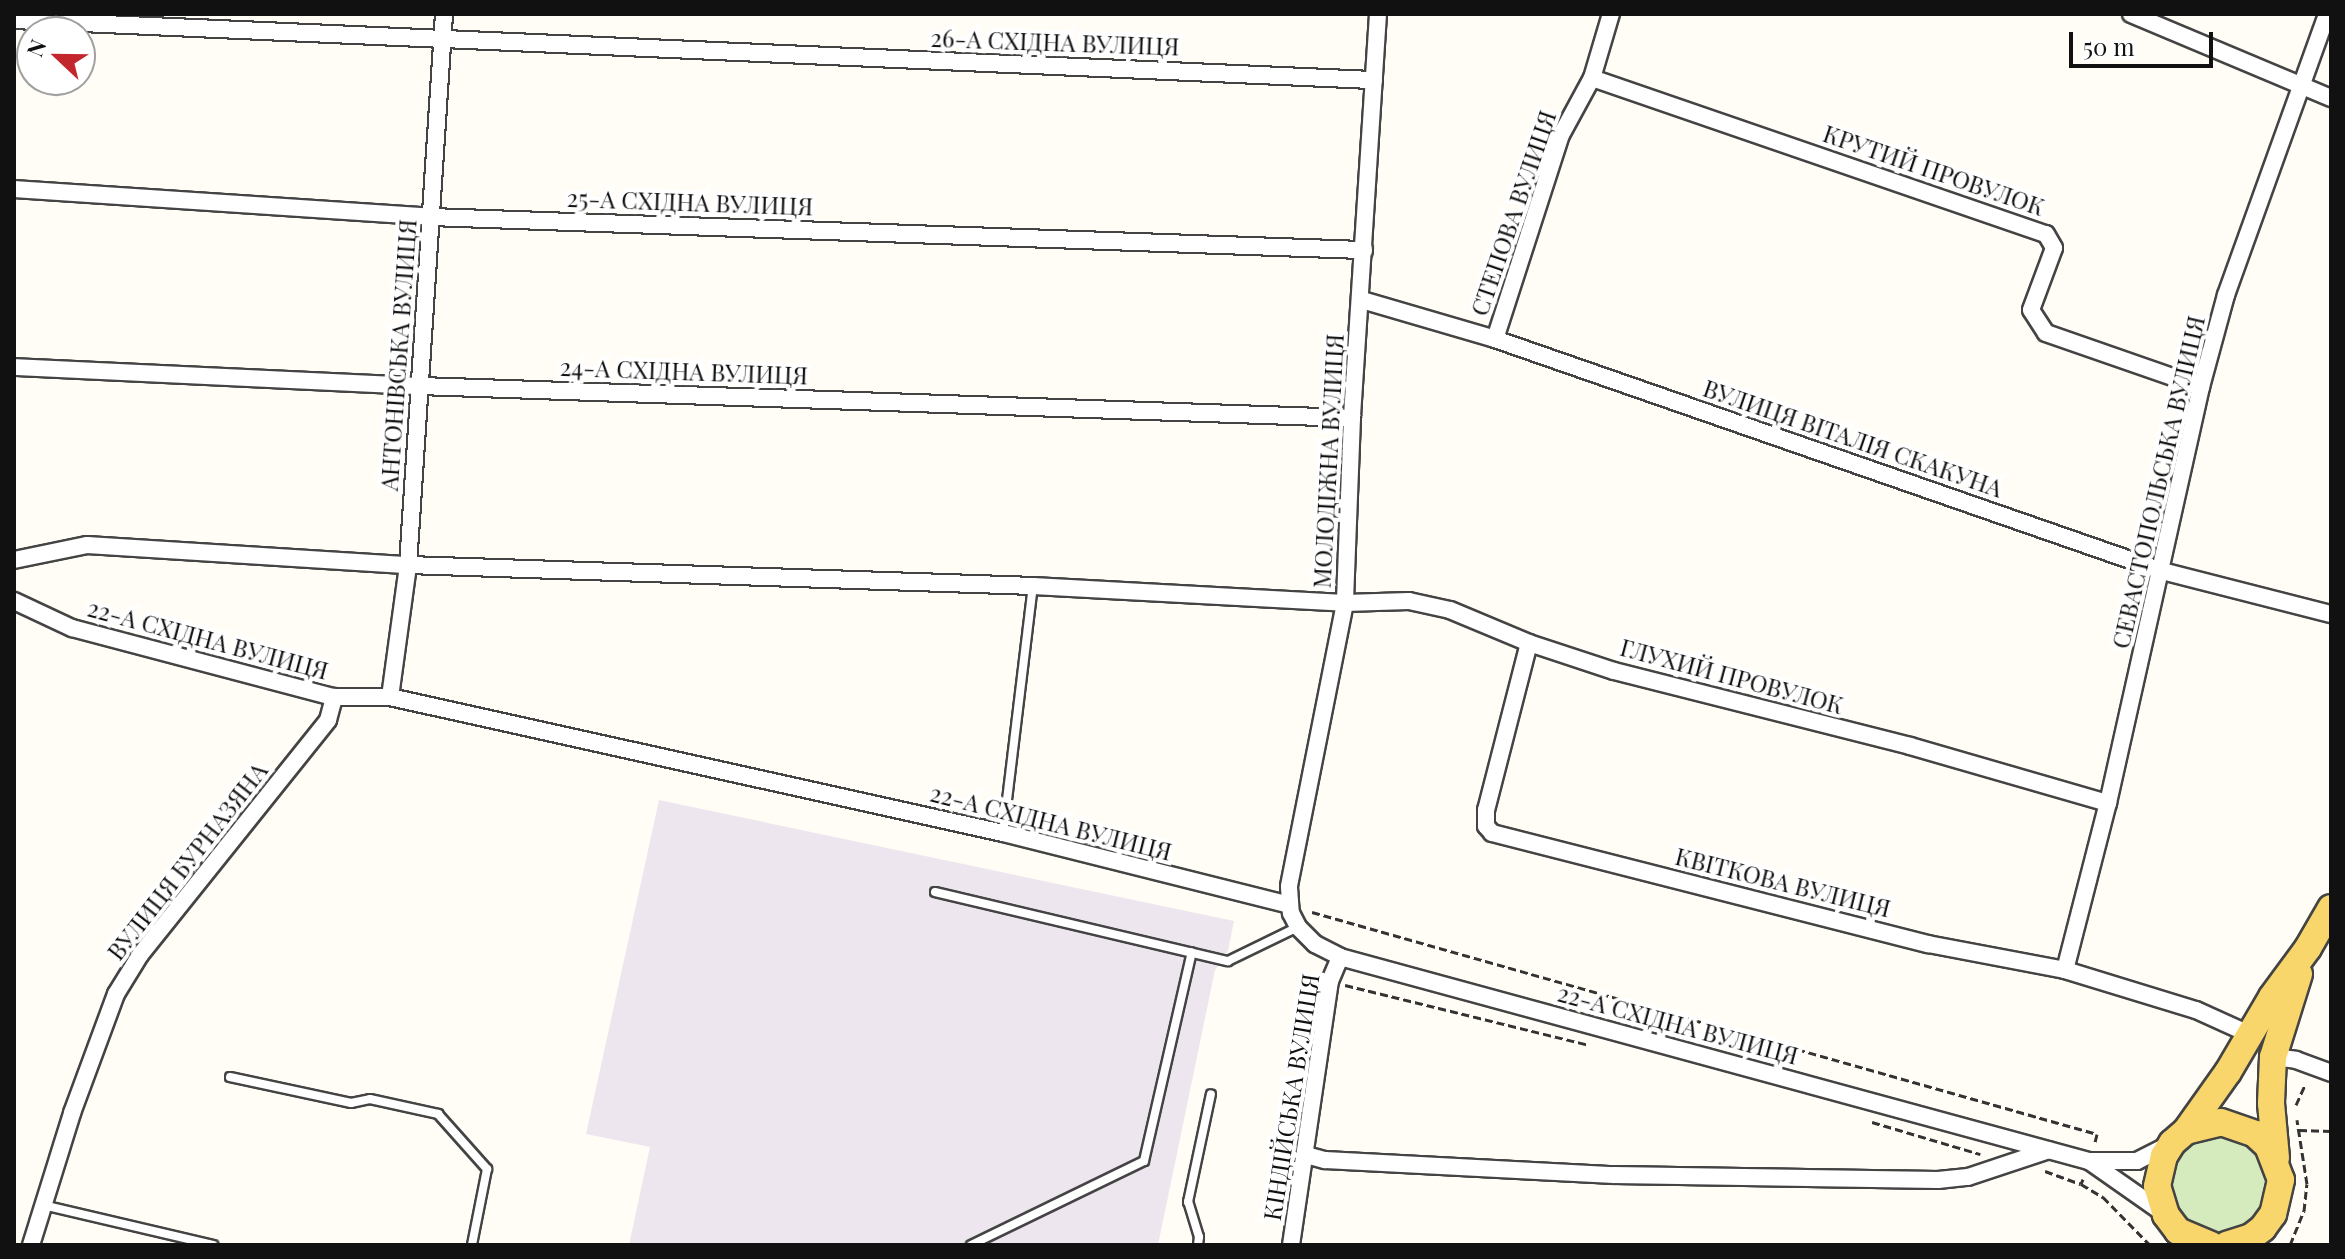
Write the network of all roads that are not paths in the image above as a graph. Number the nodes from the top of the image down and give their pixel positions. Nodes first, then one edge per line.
1 (444, 14) edge
2 (1378, 14) edge
3 (1611, 14) edge
4 (2131, 14) edge
5 (2327, 14) edge
6 (14, 20) edge
7 (442, 39) junction
8 (1592, 78) junction
9 (1374, 80) junction
10 (2300, 84) junction
11 (2331, 98) edge
12 (14, 189) edge
13 (431, 217) junction
14 (1364, 250) junction
15 (1362, 300) junction
16 (1495, 339) junction
17 (14, 367) edge
18 (420, 386) junction
19 (2201, 387) junction
20 (1352, 418) junction
21 (14, 560) edge
22 (408, 565) junction
23 (2162, 571) junction
24 (1033, 586) junction
25 (14, 601) edge
26 (1345, 603) junction
27 (2331, 614) edge
28 (1529, 643) junction
29 (334, 697) junction
30 (390, 697) junction
31 (2108, 803) junction
32 (1003, 833) junction
33 (935, 892) dead end
34 (1289, 905) junction
35 (2331, 908) edge
36 (1298, 927) junction
37 (2308, 948) junction
38 (1192, 952) junction
39 (1340, 957) junction
40 (2065, 970) junction
41 (2251, 1035) junction
42 (2273, 1057) junction
43 (2331, 1073) edge
44 (230, 1077) dead end
45 (1211, 1094) dead end
46 (2179, 1137) junction
47 (2049, 1150) junction
48 (1306, 1155) junction
49 (2089, 1161) junction
50 (2277, 1162) junction
51 (42, 1205) junction
52 (2176, 1230) edge
53 (2256, 1236) edge
54 (31, 1245) edge
55 (213, 1245) edge
56 (472, 1245) edge
57 (971, 1245) edge
58 (1198, 1245) edge
59 (1291, 1245) edge
60 (2211, 1245) edge
61 (2227, 1245) edge

1 - 7 street, АНТОНІВСЬКА ВУЛИЦЯ
2 - 9 street, МОЛОДІЖНА ВУЛИЦЯ
3 - 8 street, СТЕПОВА ВУЛИЦЯ
4 - 10 street
5 - 10 street, СЕВАСТОПОЛЬСЬКА ВУЛИЦЯ
6 - 7 street, 26-А СХІДНА ВУЛИЦЯ
7 - 9 street, 26-А СХІДНА ВУЛИЦЯ
7 - 13 street, АНТОНІВСЬКА ВУЛИЦЯ
8 - 16 street, СТЕПОВА ВУЛИЦЯ
8 - 19 street, КРУТИЙ ПРОВУЛОК
9 - 14 street, МОЛОДІЖНА ВУЛИЦЯ
10 - 11 street
10 - 19 street, СЕВАСТОПОЛЬСЬКА ВУЛИЦЯ
12 - 13 street, 25-А СХІДНА ВУЛИЦЯ
13 - 14 street, 25-А СХІДНА ВУЛИЦЯ
13 - 18 street, АНТОНІВСЬКА ВУЛИЦЯ
14 - 15 street, МОЛОДІЖНА ВУЛИЦЯ
15 - 16 street, ВУЛИЦЯ ВІТАЛІЯ СКАКУНА
15 - 20 street, МОЛОДІЖНА ВУЛИЦЯ
16 - 23 street, ВУЛИЦЯ ВІТАЛІЯ СКАКУНА
17 - 18 street, 24-А СХІДНА ВУЛИЦЯ
18 - 20 street, 24-А СХІДНА ВУЛИЦЯ
18 - 22 street, АНТОНІВСЬКА ВУЛИЦЯ
19 - 23 street, СЕВАСТОПОЛЬСЬКА ВУЛИЦЯ
20 - 26 street, МОЛОДІЖНА ВУЛИЦЯ
21 - 22 street, ГЛУХИЙ ПРОВУЛОК
22 - 24 street, ГЛУХИЙ ПРОВУЛОК
22 - 30 street, АНТОНІВСЬКА ВУЛИЦЯ
23 - 27 street, ВУЛИЦЯ ВІТАЛІЯ СКАКУНА
23 - 31 street, СЕВАСТОПОЛЬСЬКА ВУЛИЦЯ
24 - 26 street, ГЛУХИЙ ПРОВУЛОК
24 - 32 lane
25 - 29 street, 22-А СХІДНА ВУЛИЦЯ
26 - 28 street, ГЛУХИЙ ПРОВУЛОК
26 - 34 street, МОЛОДІЖНА ВУЛИЦЯ
28 - 31 street, ГЛУХИЙ ПРОВУЛОК
28 - 40 street, КВІТКОВА ВУЛИЦЯ
29 - 30 street, 22-А СХІДНА ВУЛИЦЯ
29 - 51 street, ВУЛИЦЯ БУРНАЗЯНА
30 - 32 street, 22-А СХІДНА ВУЛИЦЯ
31 - 40 street, СЕВАСТОПОЛЬСЬКА ВУЛИЦЯ
32 - 34 street, 22-А СХІДНА ВУЛИЦЯ
33 - 38 lane
34 - 36 street, 22-А СХІДНА ВУЛИЦЯ
35 - 37 main road
36 - 38 lane
36 - 39 street, 22-А СХІДНА ВУЛИЦЯ
37 - 41 main road
37 - 42 main road
38 - 57 lane
39 - 47 street, 22-А СХІДНА ВУЛИЦЯ
39 - 48 street, КІНДІЙСЬКА ВУЛИЦЯ
40 - 41 street, КВІТКОВА ВУЛИЦЯ
41 - 46 main road
42 - 43 street
42 - 50 main road
44 - 56 lane
45 - 58 lane
46 - 49 street
46 - 50 main road
46 - 52 main road
47 - 48 street
47 - 49 street, 22-А СХІДНА ВУЛИЦЯ
48 - 59 street, КІНДІЙСЬКА ВУЛИЦЯ
49 - 52 street
50 - 53 main road
51 - 54 street, ВУЛИЦЯ БУРНАЗЯНА
51 - 55 lane
52 - 60 main road
53 - 61 main road

